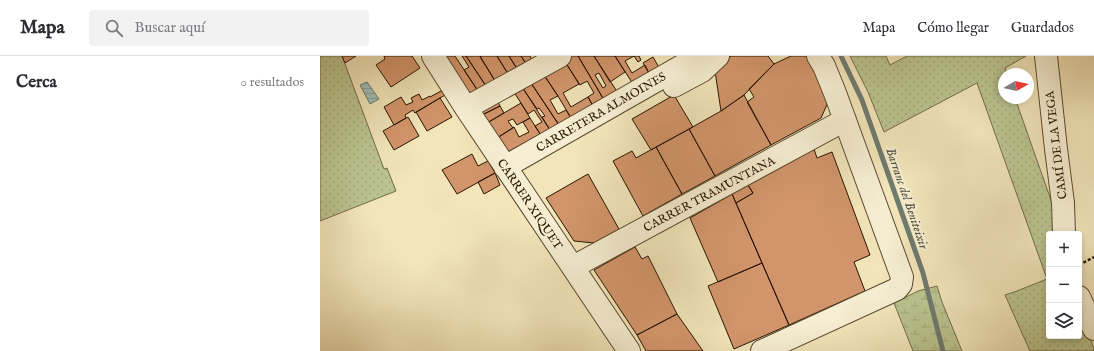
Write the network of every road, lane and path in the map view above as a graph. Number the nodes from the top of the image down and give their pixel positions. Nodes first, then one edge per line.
1 (433, 56) edge
2 (560, 56) edge
3 (695, 56) edge
4 (718, 56) edge
5 (818, 56) edge
6 (1046, 56) edge
7 (466, 108) junction
8 (845, 120) junction
9 (551, 140) junction
10 (505, 167) junction
11 (1064, 231) edge
12 (1094, 257) edge
13 (1082, 263) edge
14 (573, 267) junction
15 (1082, 303) edge
16 (1094, 329) edge
17 (629, 351) edge
18 (762, 351) edge

1 - 7 street, CARRER XIQUET
2 - 7 street
3 - 9 street, CARRETERA ALMOINES
4 - 9 street
5 - 8 street
6 - 11 street, CAMÍ DE LA VEGA
7 - 10 street, CARRER XIQUET
8 - 14 street, CARRER TRAMUNTANA
8 - 18 street
9 - 10 street, CARRETERA ALMOINES
10 - 14 street, CARRER XIQUET
12 - 13 path
14 - 17 street, CARRER XIQUET
15 - 16 street

